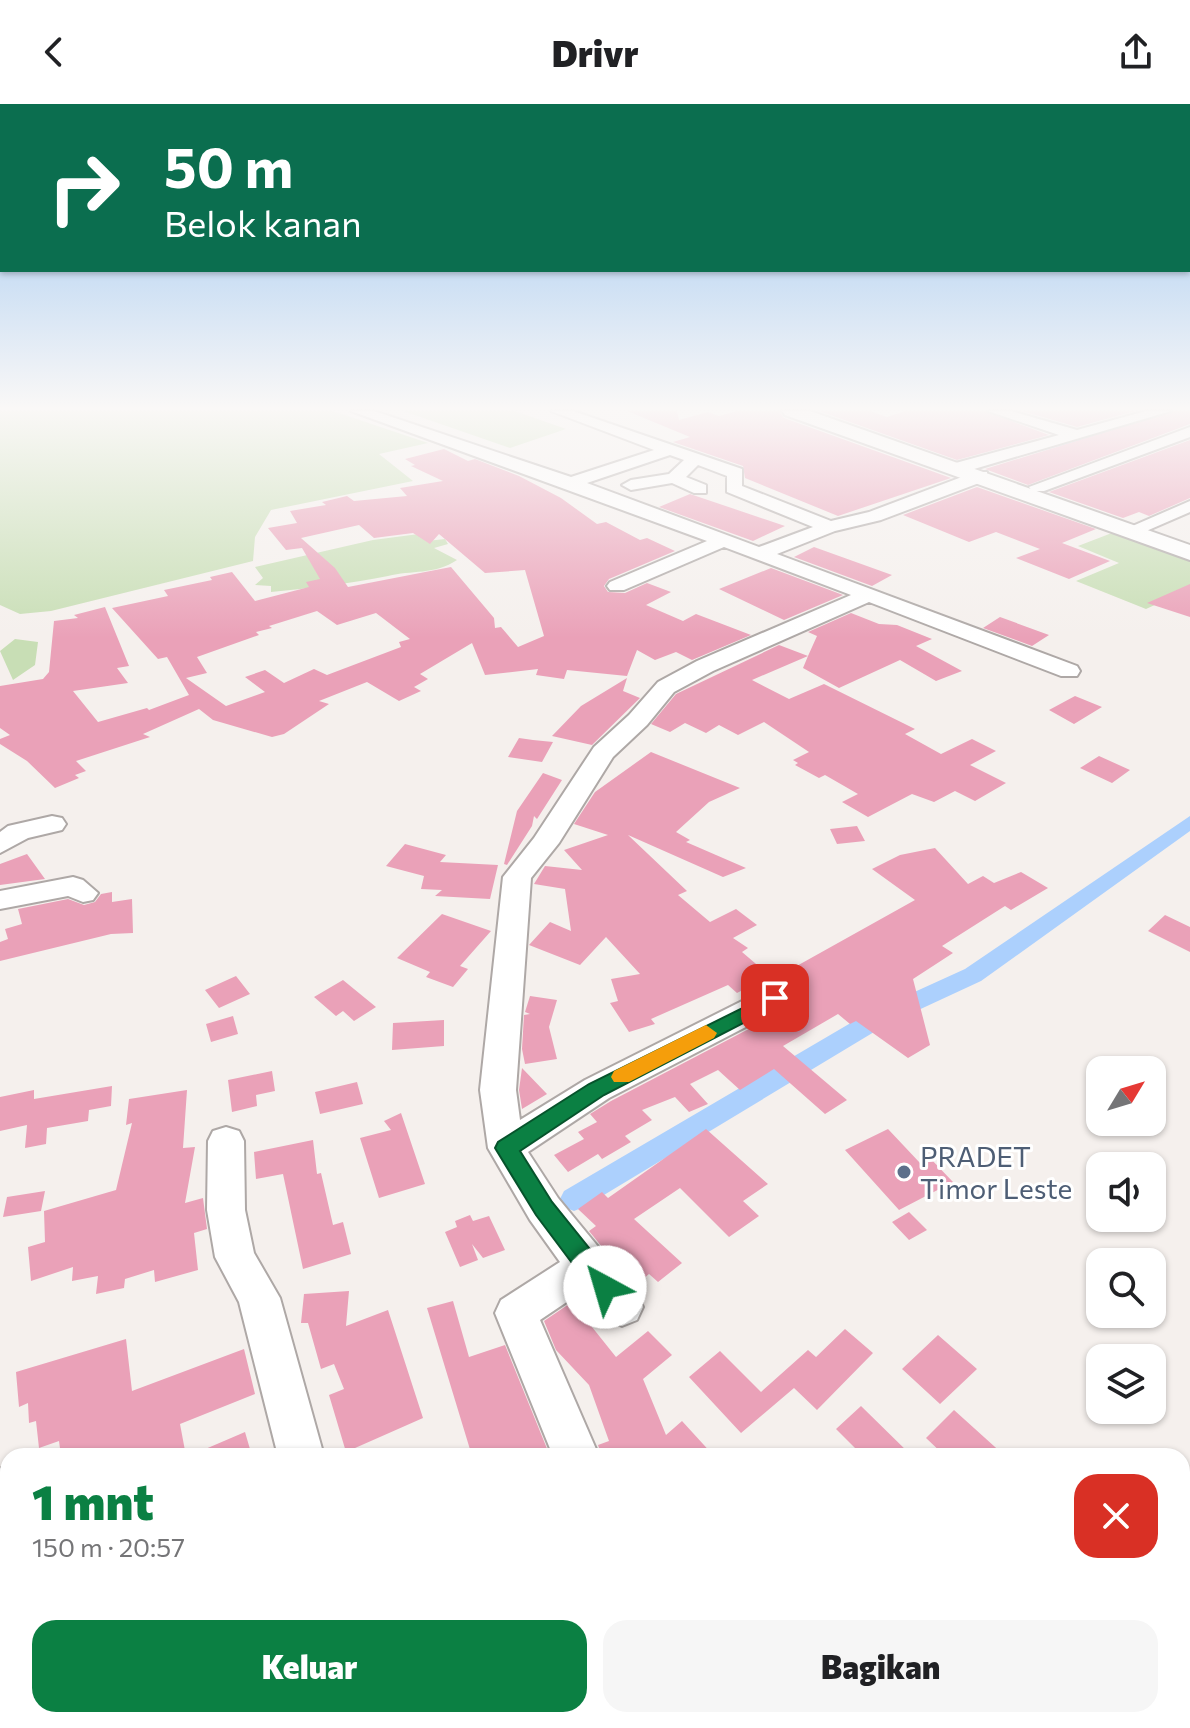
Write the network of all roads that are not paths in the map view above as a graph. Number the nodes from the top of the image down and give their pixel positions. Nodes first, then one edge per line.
1 (581, 487) edge
2 (695, 487) edge
3 (733, 487) edge
4 (936, 487) edge
5 (1019, 487) edge
6 (1038, 487) edge
7 (700, 489) dead end
8 (1190, 506) edge
9 (829, 527) junction
10 (1138, 528) junction
11 (722, 541) junction
12 (1190, 541) edge
13 (1190, 553) edge
14 (758, 554) junction
15 (617, 586) dead end
16 (869, 595) junction
17 (1069, 671) dead end
18 (0, 823) edge
19 (52, 824) dead end
20 (0, 844) edge
21 (83, 893) dead end
22 (0, 900) edge
23 (775, 998) dead end
24 (226, 1141) dead end
25 (506, 1148) junction
26 (587, 1266) junction
27 (622, 1307) dead end
28 (299, 1448) edge
29 (573, 1448) edge

1 - 11 street
2 - 7 street
3 - 9 street
4 - 9 street
5 - 10 main road
6 - 10 main road
8 - 10 street
9 - 14 street
10 - 12 main road
10 - 13 main road
11 - 14 street
11 - 15 street
14 - 16 street
16 - 17 street
16 - 25 street
18 - 20 street
19 - 20 street
21 - 22 street
23 - 25 street
24 - 28 street
25 - 26 street
26 - 27 street
26 - 29 street

